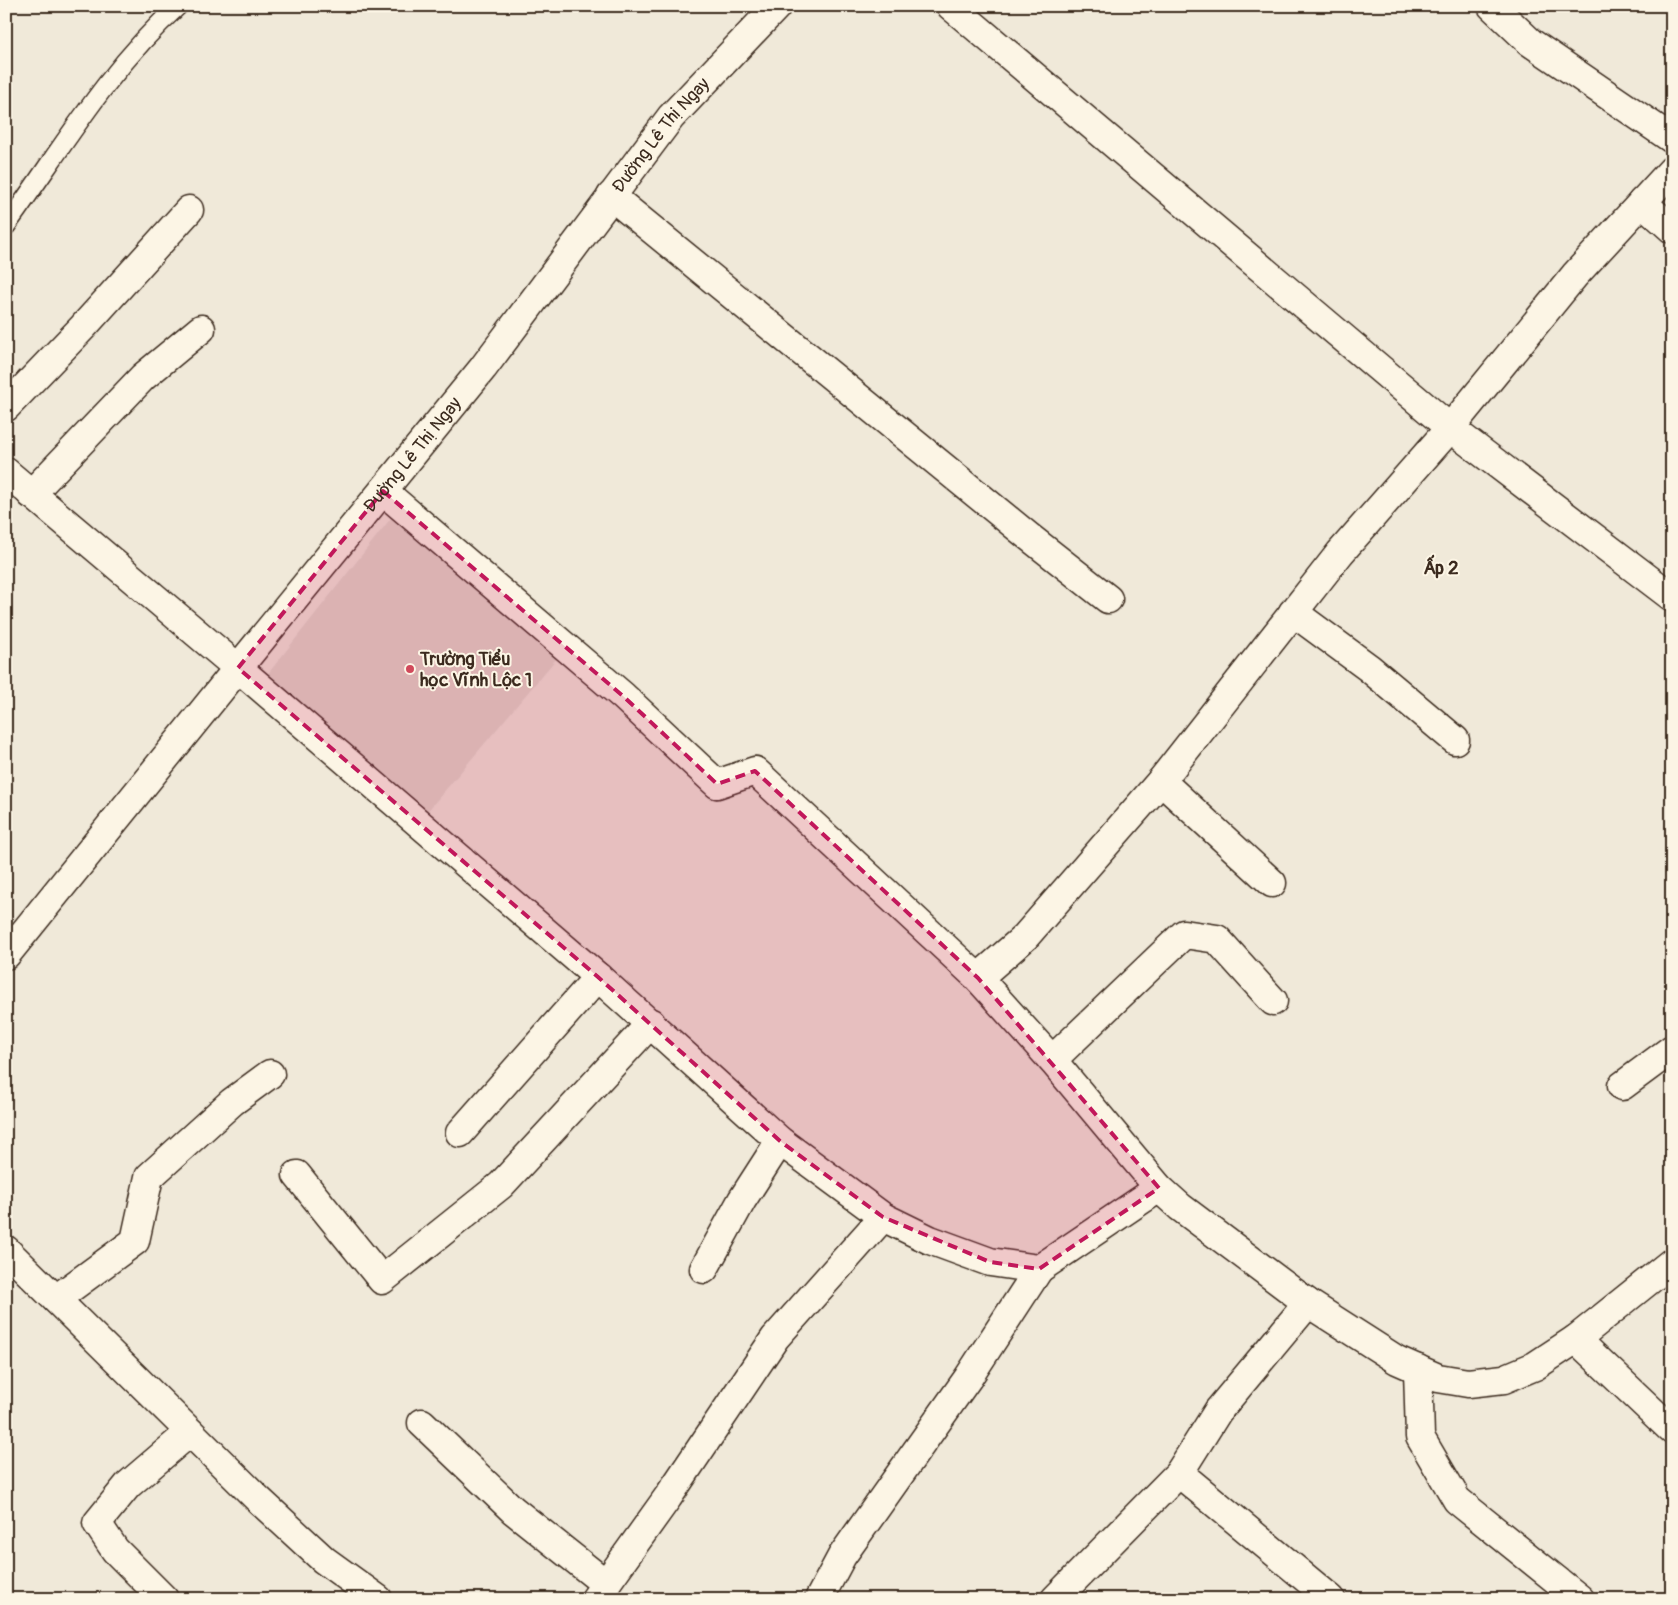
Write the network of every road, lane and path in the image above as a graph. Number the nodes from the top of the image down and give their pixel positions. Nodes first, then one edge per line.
1 (178, 6) edge
2 (777, 6) edge
3 (951, 6) edge
4 (1492, 6) edge
5 (1672, 140) edge
6 (1672, 170) edge
7 (611, 196) junction
8 (1642, 202) junction
9 (189, 210) dead end
10 (6, 226) edge
11 (1672, 229) edge
12 (201, 329) dead end
13 (6, 407) edge
14 (1450, 428) junction
15 (6, 472) edge
16 (383, 491) junction
17 (31, 494) junction
18 (1672, 598) edge
19 (1108, 599) dead end
20 (1293, 612) junction
21 (238, 668) junction
22 (1455, 740) dead end
23 (1161, 781) junction
24 (1272, 884) dead end
25 (6, 955) edge
26 (598, 977) junction
27 (978, 978) junction
28 (1273, 1001) dead end
29 (651, 1023) junction
30 (1672, 1049) edge
31 (1052, 1060) junction
32 (270, 1074) dead end
33 (1622, 1086) dead end
34 (460, 1133) dead end
35 (780, 1141) junction
36 (297, 1175) dead end
37 (1159, 1188) junction
38 (883, 1217) junction
39 (6, 1250) edge
40 (1672, 1262) edge
41 (704, 1269) dead end
42 (1039, 1269) junction
43 (56, 1300) junction
44 (1308, 1302) junction
45 (1576, 1339) junction
46 (1418, 1369) junction
47 (422, 1423) dead end
48 (1672, 1430) edge
49 (190, 1432) junction
50 (1179, 1473) junction
51 (600, 1591) edge
52 (1066, 1596) edge
53 (164, 1599) edge
54 (378, 1599) edge
55 (819, 1599) edge
56 (1331, 1599) edge
57 (1580, 1599) edge

1 - 10 lane
2 - 7 street, Đường Lê Thị Ngay
3 - 14 street
4 - 5 street
6 - 8 street
7 - 16 street, Đường Lê Thị Ngay
7 - 19 street
8 - 11 street
8 - 14 street
9 - 13 street
12 - 17 street
14 - 18 street
14 - 20 street
15 - 17 street
16 - 21 street, Đường Lê Thị Ngay
16 - 27 street
17 - 21 street
20 - 22 street
20 - 23 street
21 - 25 street, Đường Lê Thị Ngay
21 - 26 street
23 - 24 street
23 - 27 street
26 - 29 street
26 - 34 street
27 - 31 street
28 - 31 street
29 - 35 street
29 - 36 street
30 - 33 street
31 - 37 street
32 - 43 street
35 - 38 street
35 - 41 street
37 - 42 street
37 - 44 street
38 - 42 street
38 - 51 street
39 - 43 street
40 - 45 street
42 - 55 street
43 - 49 street
44 - 46 street
44 - 50 street
45 - 46 street
45 - 48 street
46 - 57 street
47 - 51 street
49 - 53 street
49 - 54 street
50 - 52 street
50 - 56 street

